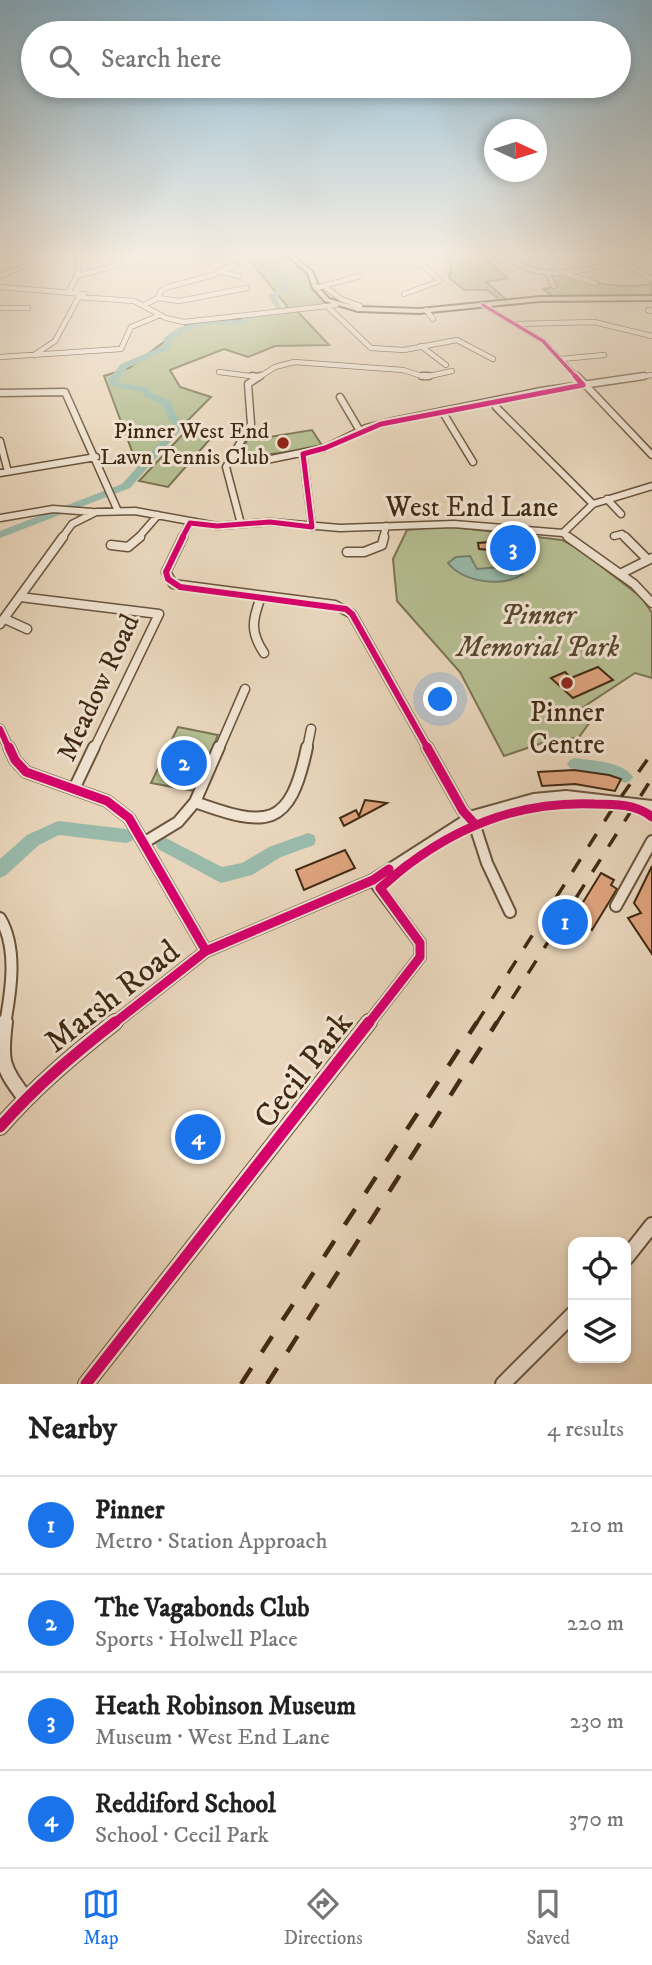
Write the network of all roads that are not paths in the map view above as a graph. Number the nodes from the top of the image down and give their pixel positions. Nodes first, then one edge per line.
1 (66, 320) edge
2 (149, 320) edge
3 (176, 320) edge
4 (221, 320) edge
5 (341, 320) edge
6 (508, 320) edge
7 (515, 324) junction
8 (652, 336) edge
9 (421, 346) junction
10 (605, 355) dead end
11 (33, 356) junction
12 (0, 357) edge
13 (493, 359) dead end
14 (561, 359) junction
15 (446, 365) dead end
16 (452, 371) dead end
17 (219, 372) dead end
18 (652, 375) edge
19 (258, 377) junction
20 (583, 386) junction
21 (0, 393) edge
22 (341, 397) dead end
23 (497, 404) junction
24 (446, 410) junction
25 (360, 431) junction
26 (0, 440) edge
27 (303, 454) junction
28 (652, 456) edge
29 (96, 457) junction
30 (266, 460) dead end
31 (473, 462) dead end
32 (4, 473) edge
33 (652, 486) edge
34 (607, 499) junction
35 (593, 504) junction
36 (117, 509) junction
37 (96, 512) junction
38 (621, 514) dead end
39 (158, 516) junction
40 (0, 518) edge
41 (190, 523) junction
42 (241, 524) junction
43 (386, 526) junction
44 (312, 527) junction
45 (564, 533) junction
46 (614, 536) dead end
47 (111, 545) dead end
48 (347, 552) dead end
49 (650, 559) edge
50 (620, 574) junction
51 (20, 597) junction
52 (261, 597) junction
53 (652, 603) edge
54 (3, 622) edge
55 (27, 629) dead end
56 (264, 653) dead end
57 (245, 689) dead end
58 (311, 729) dead end
59 (0, 731) edge
60 (74, 789) junction
61 (195, 802) junction
62 (652, 806) edge
63 (470, 818) junction
64 (652, 841) edge
65 (145, 842) junction
66 (373, 880) junction
67 (617, 906) dead end
68 (510, 912) dead end
69 (0, 918) edge
70 (5, 947) edge
71 (206, 951) junction
72 (0, 1041) edge
73 (25, 1098) junction
74 (0, 1127) edge
75 (652, 1225) edge
76 (631, 1252) edge
77 (568, 1319) edge
78 (86, 1384) edge
79 (503, 1384) edge

1 - 11 street
2 - 11 street
3 - 4 street
5 - 9 street
6 - 7 street
7 - 8 street
7 - 14 street
9 - 13 street
9 - 15 street
10 - 14 street
11 - 12 street
14 - 20 street
16 - 19 street
17 - 19 street
18 - 20 street
19 - 42 street
20 - 23 street
20 - 28 street
21 - 29 street
22 - 25 street
23 - 24 street
23 - 35 street
24 - 25 street
24 - 31 street
25 - 27 street
26 - 32 street
27 - 30 street
27 - 44 street
29 - 32 street
29 - 36 street
33 - 34 street, West End Lane
34 - 35 street, West End Lane
34 - 38 street
35 - 45 street, West End Lane
36 - 37 street, West End Lane
36 - 39 street, West End Lane
37 - 40 street
37 - 51 street, West End Lane
39 - 41 street, West End Lane
39 - 47 street
41 - 42 street, West End Lane
41 - 52 street
42 - 44 street, West End Lane
43 - 44 street, West End Lane
43 - 45 street, West End Lane
43 - 48 street
45 - 50 street
46 - 49 street
49 - 50 street
50 - 53 street
51 - 54 street, West End Lane
51 - 60 street, Meadow Road
52 - 56 street
52 - 63 street
54 - 55 street
57 - 61 street
58 - 61 street
59 - 60 street
60 - 65 street
61 - 65 street
62 - 63 street, Marsh Road
63 - 66 street, Marsh Road
63 - 68 street
64 - 67 street
65 - 71 street
66 - 71 street, Marsh Road
66 - 78 street, Cecil Park
69 - 70 street
70 - 72 street
71 - 73 street, Marsh Road
72 - 73 street
73 - 74 street, Marsh Road
75 - 76 street
77 - 79 street

